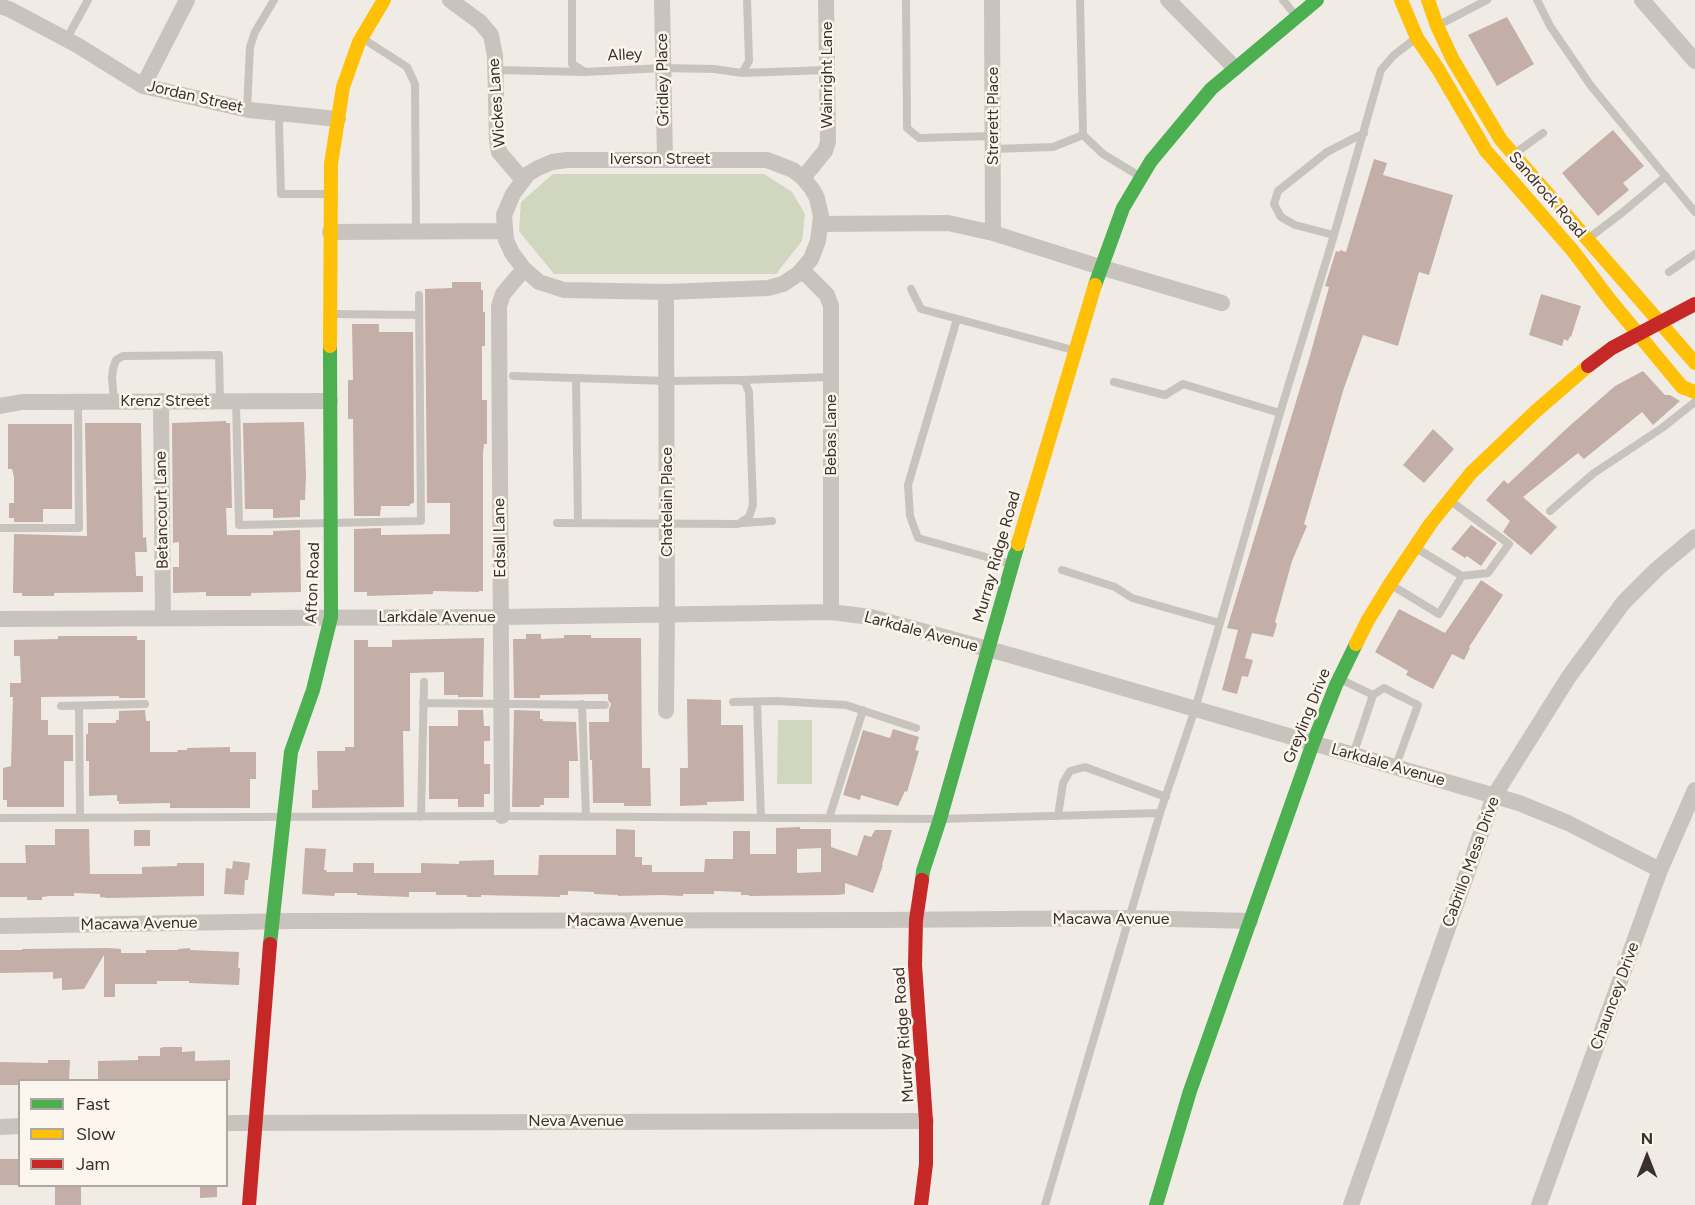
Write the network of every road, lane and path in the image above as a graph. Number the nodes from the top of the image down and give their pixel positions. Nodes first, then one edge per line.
1 (88, 0) edge
2 (187, 0) edge
3 (274, 0) edge
4 (384, 0) edge
5 (450, 0) edge
6 (572, 0) edge
7 (662, 0) edge
8 (747, 0) edge
9 (826, 0) edge
10 (906, 0) edge
11 (992, 0) edge
12 (1080, 0) edge
13 (1168, 0) edge
14 (1283, 0) edge
15 (1317, 0) edge
16 (1401, 0) edge
17 (1428, 0) edge
18 (1486, 0) edge
19 (1537, 0) edge
20 (1642, 0) edge
21 (0, 6) edge
22 (1297, 17) junction
23 (1437, 26) junction
24 (362, 38) junction
25 (1417, 38) junction
26 (66, 40) junction
27 (1695, 61) edge
28 (663, 68) junction
29 (1236, 68) junction
30 (495, 70) junction
31 (827, 70) junction
32 (585, 72) junction
33 (742, 73) junction
34 (143, 86) junction
35 (247, 110) junction
36 (280, 113) junction
37 (338, 119) junction
38 (1364, 133) junction
39 (1543, 133) dead end
40 (1083, 135) junction
41 (993, 143) junction
42 (1513, 155) junction
43 (665, 159) junction
44 (1500, 165) junction
45 (1666, 176) junction
46 (1141, 177) junction
47 (803, 178) junction
48 (523, 180) junction
49 (330, 194) junction
50 (1695, 212) edge
51 (820, 224) junction
52 (416, 231) junction
53 (505, 231) junction
54 (330, 232) junction
55 (993, 233) junction
56 (1334, 235) junction
57 (1587, 239) junction
58 (1695, 254) edge
59 (1100, 267) junction
60 (524, 269) junction
61 (802, 270) junction
62 (1669, 272) dead end
63 (911, 289) dead end
64 (666, 292) junction
65 (419, 295) dead end
66 (1222, 303) dead end
67 (1695, 304) edge
68 (330, 314) junction
69 (419, 315) junction
70 (957, 319) junction
71 (1661, 323) junction
72 (1639, 333) junction
73 (1075, 351) junction
74 (1695, 363) edge
75 (513, 376) dead end
76 (831, 377) junction
77 (576, 378) junction
78 (738, 380) junction
79 (667, 381) junction
80 (1114, 382) dead end
81 (1695, 392) edge
82 (78, 401) junction
83 (114, 401) junction
84 (161, 401) junction
85 (228, 401) junction
86 (330, 401) junction
87 (1695, 402) edge
88 (0, 406) edge
89 (1280, 413) junction
90 (1449, 500) junction
91 (1550, 511) dead end
92 (772, 521) dead end
93 (330, 522) junction
94 (557, 523) dead end
95 (578, 523) junction
96 (667, 523) junction
97 (738, 524) junction
98 (0, 528) edge
99 (1695, 537) edge
100 (1414, 547) junction
101 (1013, 564) junction
102 (1062, 570) dead end
103 (1462, 576) junction
104 (1390, 584) junction
105 (831, 612) junction
106 (668, 616) junction
107 (331, 617) junction
108 (501, 617) junction
109 (163, 618) junction
110 (0, 619) edge
111 (1220, 623) junction
112 (988, 649) junction
113 (1340, 678) junction
114 (424, 682) dead end
115 (1373, 694) junction
116 (733, 702) dead end
117 (757, 702) junction
118 (423, 703) junction
119 (146, 704) dead end
120 (502, 704) junction
121 (582, 704) junction
122 (605, 705) dead end
123 (61, 706) dead end
124 (80, 706) junction
125 (1195, 709) junction
126 (863, 710) junction
127 (666, 711) dead end
128 (916, 728) dead end
129 (1312, 743) junction
130 (1353, 755) junction
131 (1395, 768) junction
132 (1695, 790) edge
133 (1494, 796) junction
134 (1166, 797) junction
135 (1160, 813) junction
136 (502, 816) junction
137 (1058, 816) junction
138 (80, 817) junction
139 (285, 817) junction
140 (422, 817) junction
141 (586, 817) junction
142 (0, 818) edge
143 (761, 818) junction
144 (829, 818) junction
145 (940, 819) junction
146 (1660, 870) junction
147 (1129, 918) junction
148 (916, 920) junction
149 (1250, 921) junction
150 (272, 922) junction
151 (0, 926) edge
152 (926, 1121) junction
153 (228, 1122) edge
154 (256, 1122) junction
155 (18, 1126) edge
156 (0, 1127) edge
157 (249, 1205) edge
158 (921, 1205) edge
159 (1045, 1205) edge
160 (1156, 1205) edge
161 (1351, 1205) edge
162 (1539, 1205) edge

1 - 26 lane
2 - 34 street
3 - 35 lane
4 - 24 street, Afton Road
5 - 30 street, Wickes Lane
6 - 32 lane, Alley
7 - 28 street, Gridley Place
8 - 33 lane
9 - 31 street, Wainright Lane
10 - 41 lane
11 - 41 street, Strerett Place
12 - 40 lane
13 - 29 street
14 - 22 lane
15 - 22 street, Murray Ridge Road
16 - 25 street, Sandrock Road
17 - 23 street, Sandrock Road
18 - 23 lane
19 - 45 lane
20 - 27 street
21 - 26 street, Jordan Street
22 - 29 street, Murray Ridge Road
23 - 25 lane
23 - 42 street, Sandrock Road
24 - 37 street, Afton Road
24 - 52 lane
25 - 38 lane
25 - 44 street, Sandrock Road
26 - 34 street, Jordan Street
28 - 32 lane, Alley
28 - 33 lane, Alley
28 - 43 street, Gridley Place
29 - 46 street, Murray Ridge Road
30 - 32 lane
30 - 48 street, Wickes Lane
31 - 33 lane, Alley
31 - 47 street, Wainright Lane
34 - 35 street, Jordan Street
35 - 36 street, Jordan Street
36 - 37 street, Jordan Street
36 - 49 lane
37 - 49 street, Afton Road
38 - 56 lane
38 - 56 lane
39 - 42 lane
40 - 41 lane
40 - 46 lane
41 - 55 street, Strerett Place
42 - 44 lane
42 - 57 street, Sandrock Road
43 - 47 street, Iverson Street
43 - 48 street, Iverson Street
44 - 72 street, Sandrock Road
45 - 50 lane
45 - 57 lane
46 - 59 street, Murray Ridge Road
47 - 51 street
48 - 53 street, Iverson Street
49 - 54 street, Afton Road
51 - 55 street
51 - 61 street
52 - 53 street
52 - 54 street
53 - 60 street
54 - 68 street, Afton Road
55 - 59 street
56 - 89 lane
57 - 71 street, Sandrock Road
58 - 62 lane
59 - 66 street
59 - 73 street, Murray Ridge Road
60 - 64 street
60 - 108 street, Edsall Lane
61 - 64 street
61 - 76 street, Bebas Lane
63 - 70 lane
64 - 79 street, Chatelain Place
65 - 69 lane
67 - 71 street, Greyling Drive
68 - 69 lane
68 - 86 street, Afton Road
69 - 93 lane
70 - 73 lane
70 - 101 lane
71 - 72 street, Greyling Drive
71 - 74 street, Sandrock Road
72 - 81 street, Sandrock Road
72 - 90 street, Greyling Drive
73 - 101 street, Murray Ridge Road
75 - 77 lane
76 - 78 lane
76 - 105 street, Bebas Lane
77 - 79 lane
77 - 95 lane
78 - 79 lane
78 - 97 lane
79 - 96 street, Chatelain Place
80 - 89 lane
82 - 83 street, Krenz Street
82 - 88 street, Krenz Street
82 - 98 lane
83 - 84 street, Krenz Street
83 - 85 lane
84 - 85 street, Krenz Street
84 - 109 street, Betancourt Lane
85 - 86 street, Krenz Street
85 - 93 lane
86 - 93 street, Afton Road
87 - 91 lane
89 - 111 lane
90 - 100 street, Greyling Drive
90 - 103 lane
92 - 97 lane
93 - 107 street, Afton Road
94 - 95 lane
95 - 96 lane
96 - 97 lane
96 - 106 street, Chatelain Place
99 - 133 street, Cabrillo Mesa Drive
100 - 103 lane
100 - 104 street, Greyling Drive
101 - 112 street, Murray Ridge Road
102 - 111 lane
103 - 104 lane
104 - 113 street, Greyling Drive
105 - 106 street, Larkdale Avenue
105 - 112 street, Larkdale Avenue
106 - 108 street, Larkdale Avenue
106 - 127 street, Chatelain Place
107 - 108 street, Larkdale Avenue
107 - 109 street, Larkdale Avenue
107 - 139 street, Afton Road
108 - 120 street, Edsall Lane
109 - 110 street, Larkdale Avenue
111 - 125 lane
112 - 125 street, Larkdale Avenue
112 - 145 street, Murray Ridge Road
113 - 115 lane
113 - 129 street, Greyling Drive
114 - 118 lane
115 - 130 lane
115 - 131 lane
116 - 117 lane
117 - 126 lane
117 - 143 lane
118 - 120 lane
118 - 140 lane
119 - 124 lane
120 - 121 lane
120 - 136 street, Edsall Lane
121 - 122 lane
121 - 141 lane
123 - 124 lane
124 - 138 lane
125 - 129 street, Larkdale Avenue
125 - 134 lane
126 - 128 lane
126 - 144 lane
129 - 130 street, Larkdale Avenue
129 - 149 street, Greyling Drive
130 - 131 street, Larkdale Avenue
131 - 133 street, Larkdale Avenue
132 - 146 street, Chauncey Drive
133 - 146 street, Larkdale Avenue
133 - 161 street, Cabrillo Mesa Drive
134 - 135 lane
134 - 137 lane
135 - 137 lane
135 - 147 lane
136 - 140 lane
136 - 141 lane
137 - 145 lane
138 - 139 lane
138 - 142 lane
139 - 140 lane
139 - 150 street, Afton Road
141 - 143 lane
143 - 144 lane
144 - 145 lane
145 - 148 street, Murray Ridge Road
146 - 162 street, Chauncey Drive
147 - 148 street, Macawa Avenue
147 - 149 street, Macawa Avenue
147 - 159 lane
148 - 150 street, Macawa Avenue
148 - 152 street, Murray Ridge Road
149 - 160 street, Greyling Drive
150 - 151 street, Macawa Avenue
150 - 154 street, Afton Road
152 - 154 street, Neva Avenue
152 - 158 street, Murray Ridge Road
153 - 154 street, Neva Avenue
154 - 157 street, Afton Road
155 - 156 street

